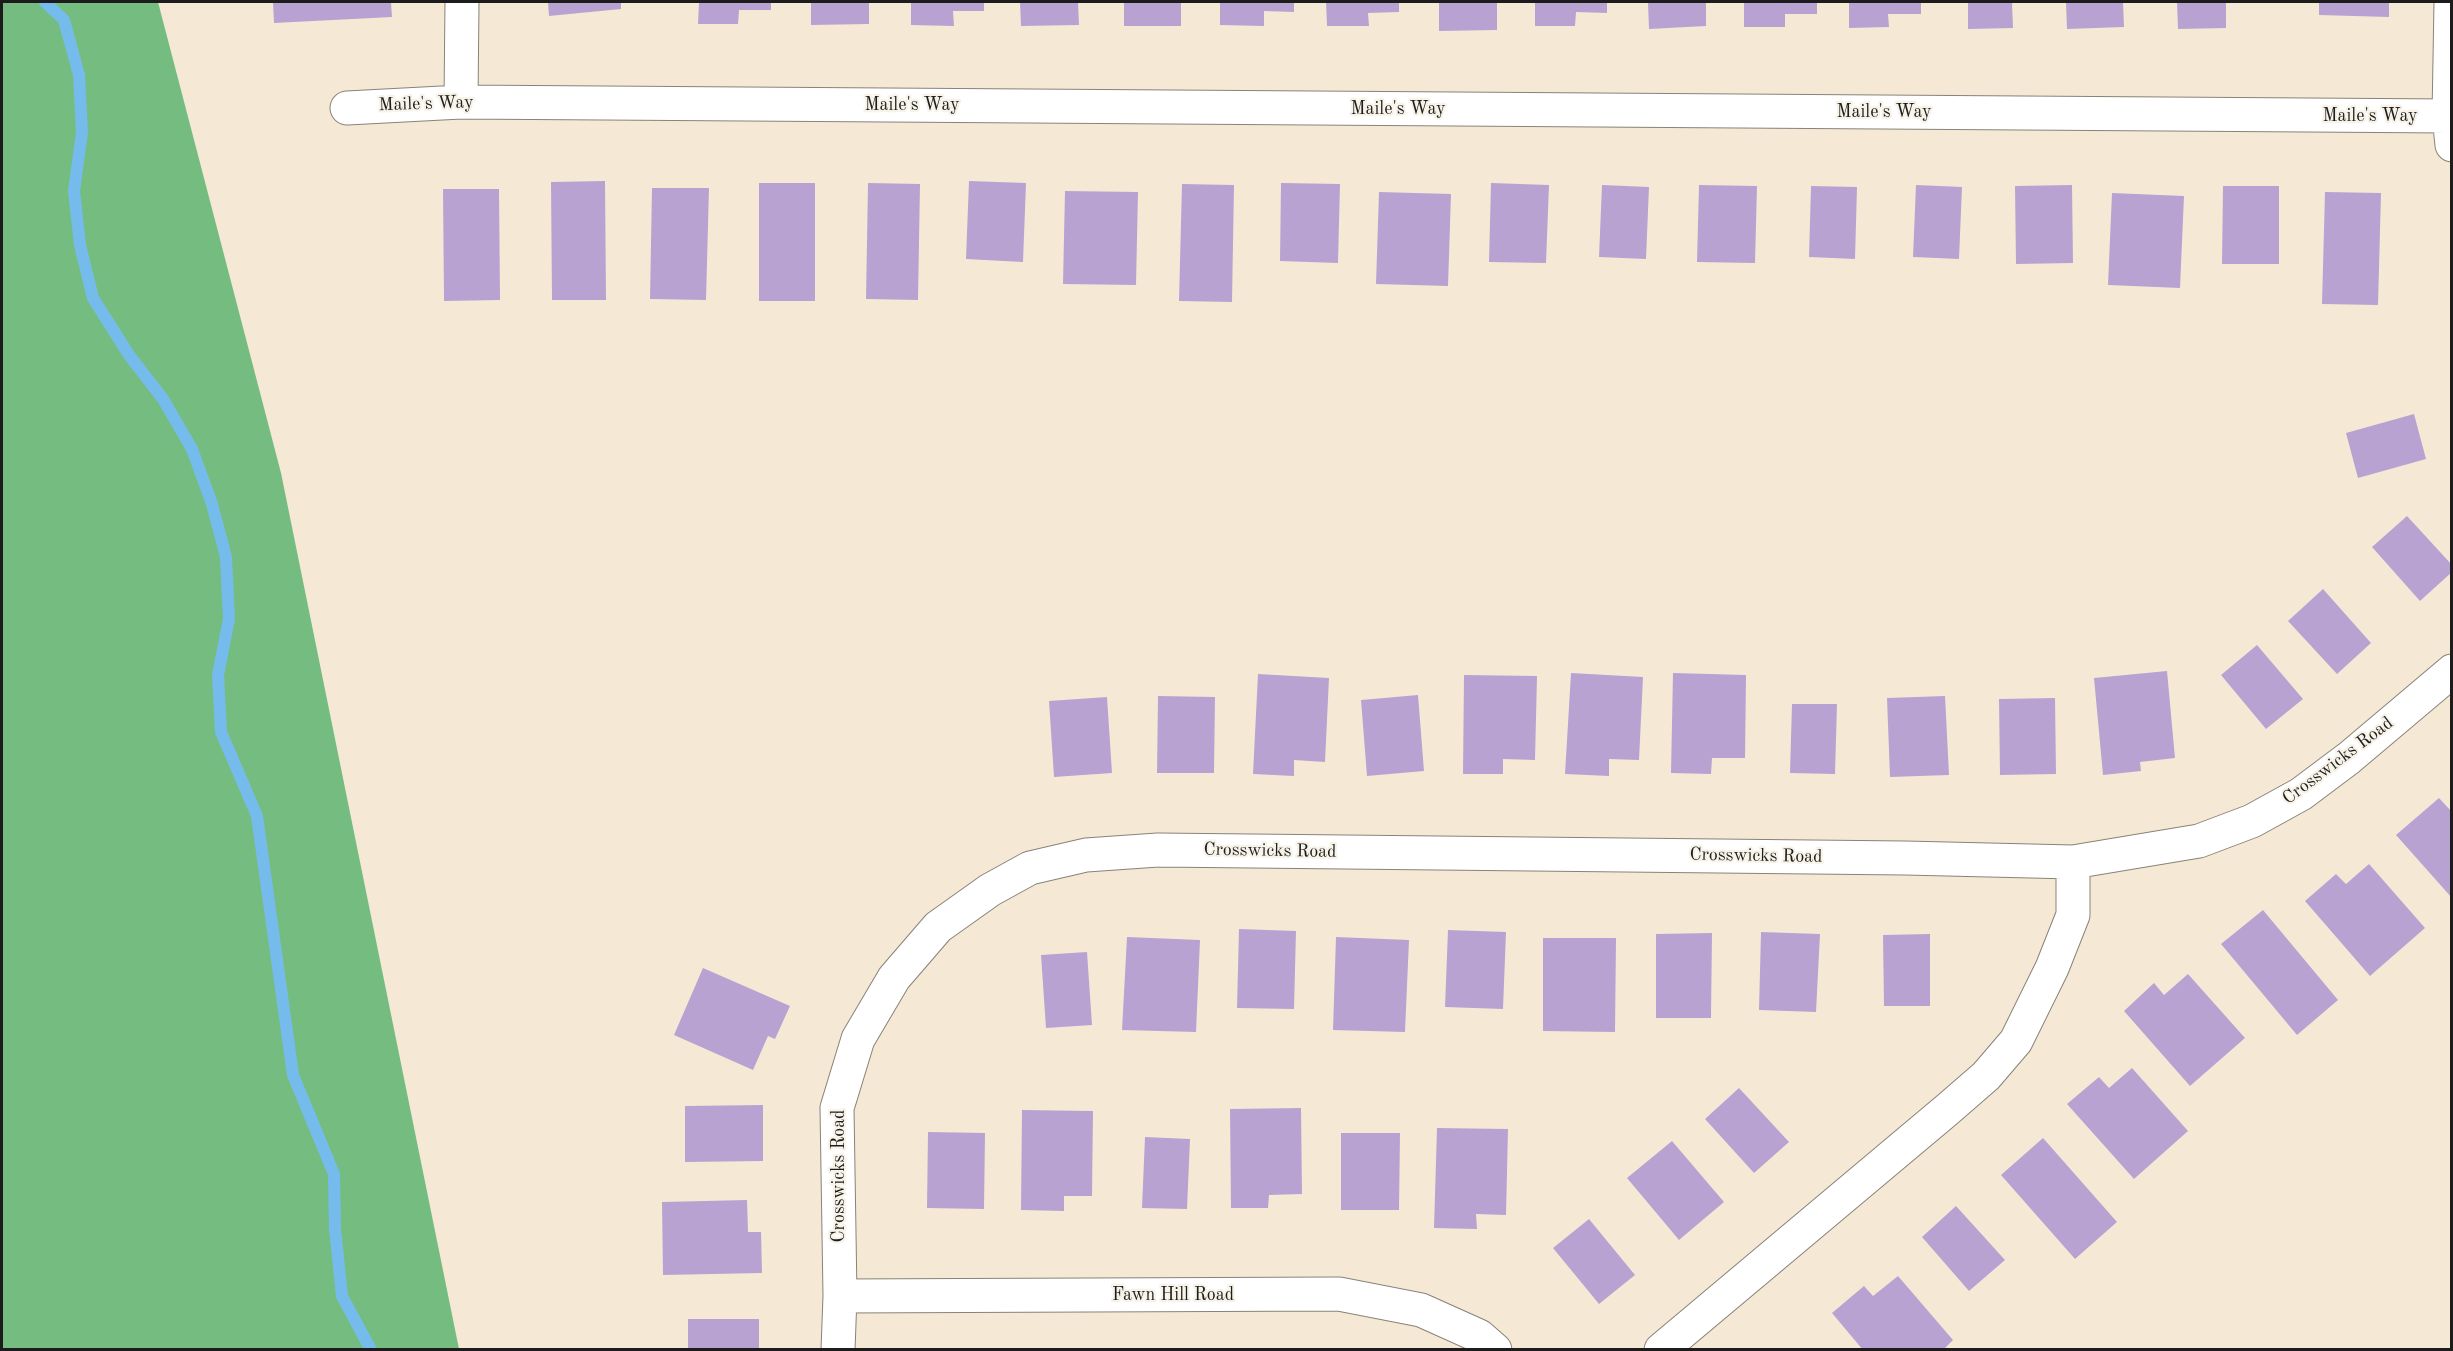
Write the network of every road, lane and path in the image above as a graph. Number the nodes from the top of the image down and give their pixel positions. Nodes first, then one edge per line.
1 (462, 2) edge
2 (2451, 2) edge
3 (461, 102) junction
4 (347, 108) dead end
5 (2450, 130) edge
6 (2451, 671) edge
7 (2073, 862) junction
8 (840, 1296) junction
9 (838, 1350) edge
10 (1495, 1350) edge
11 (1661, 1350) edge

1 - 3 street
2 - 5 street
3 - 4 street, Maile's Way
3 - 5 street, Maile's Way
6 - 7 street, Crosswicks Road
7 - 8 street, Crosswicks Road
7 - 11 street
8 - 9 street, Crosswicks Road
8 - 10 street, Fawn Hill Road

